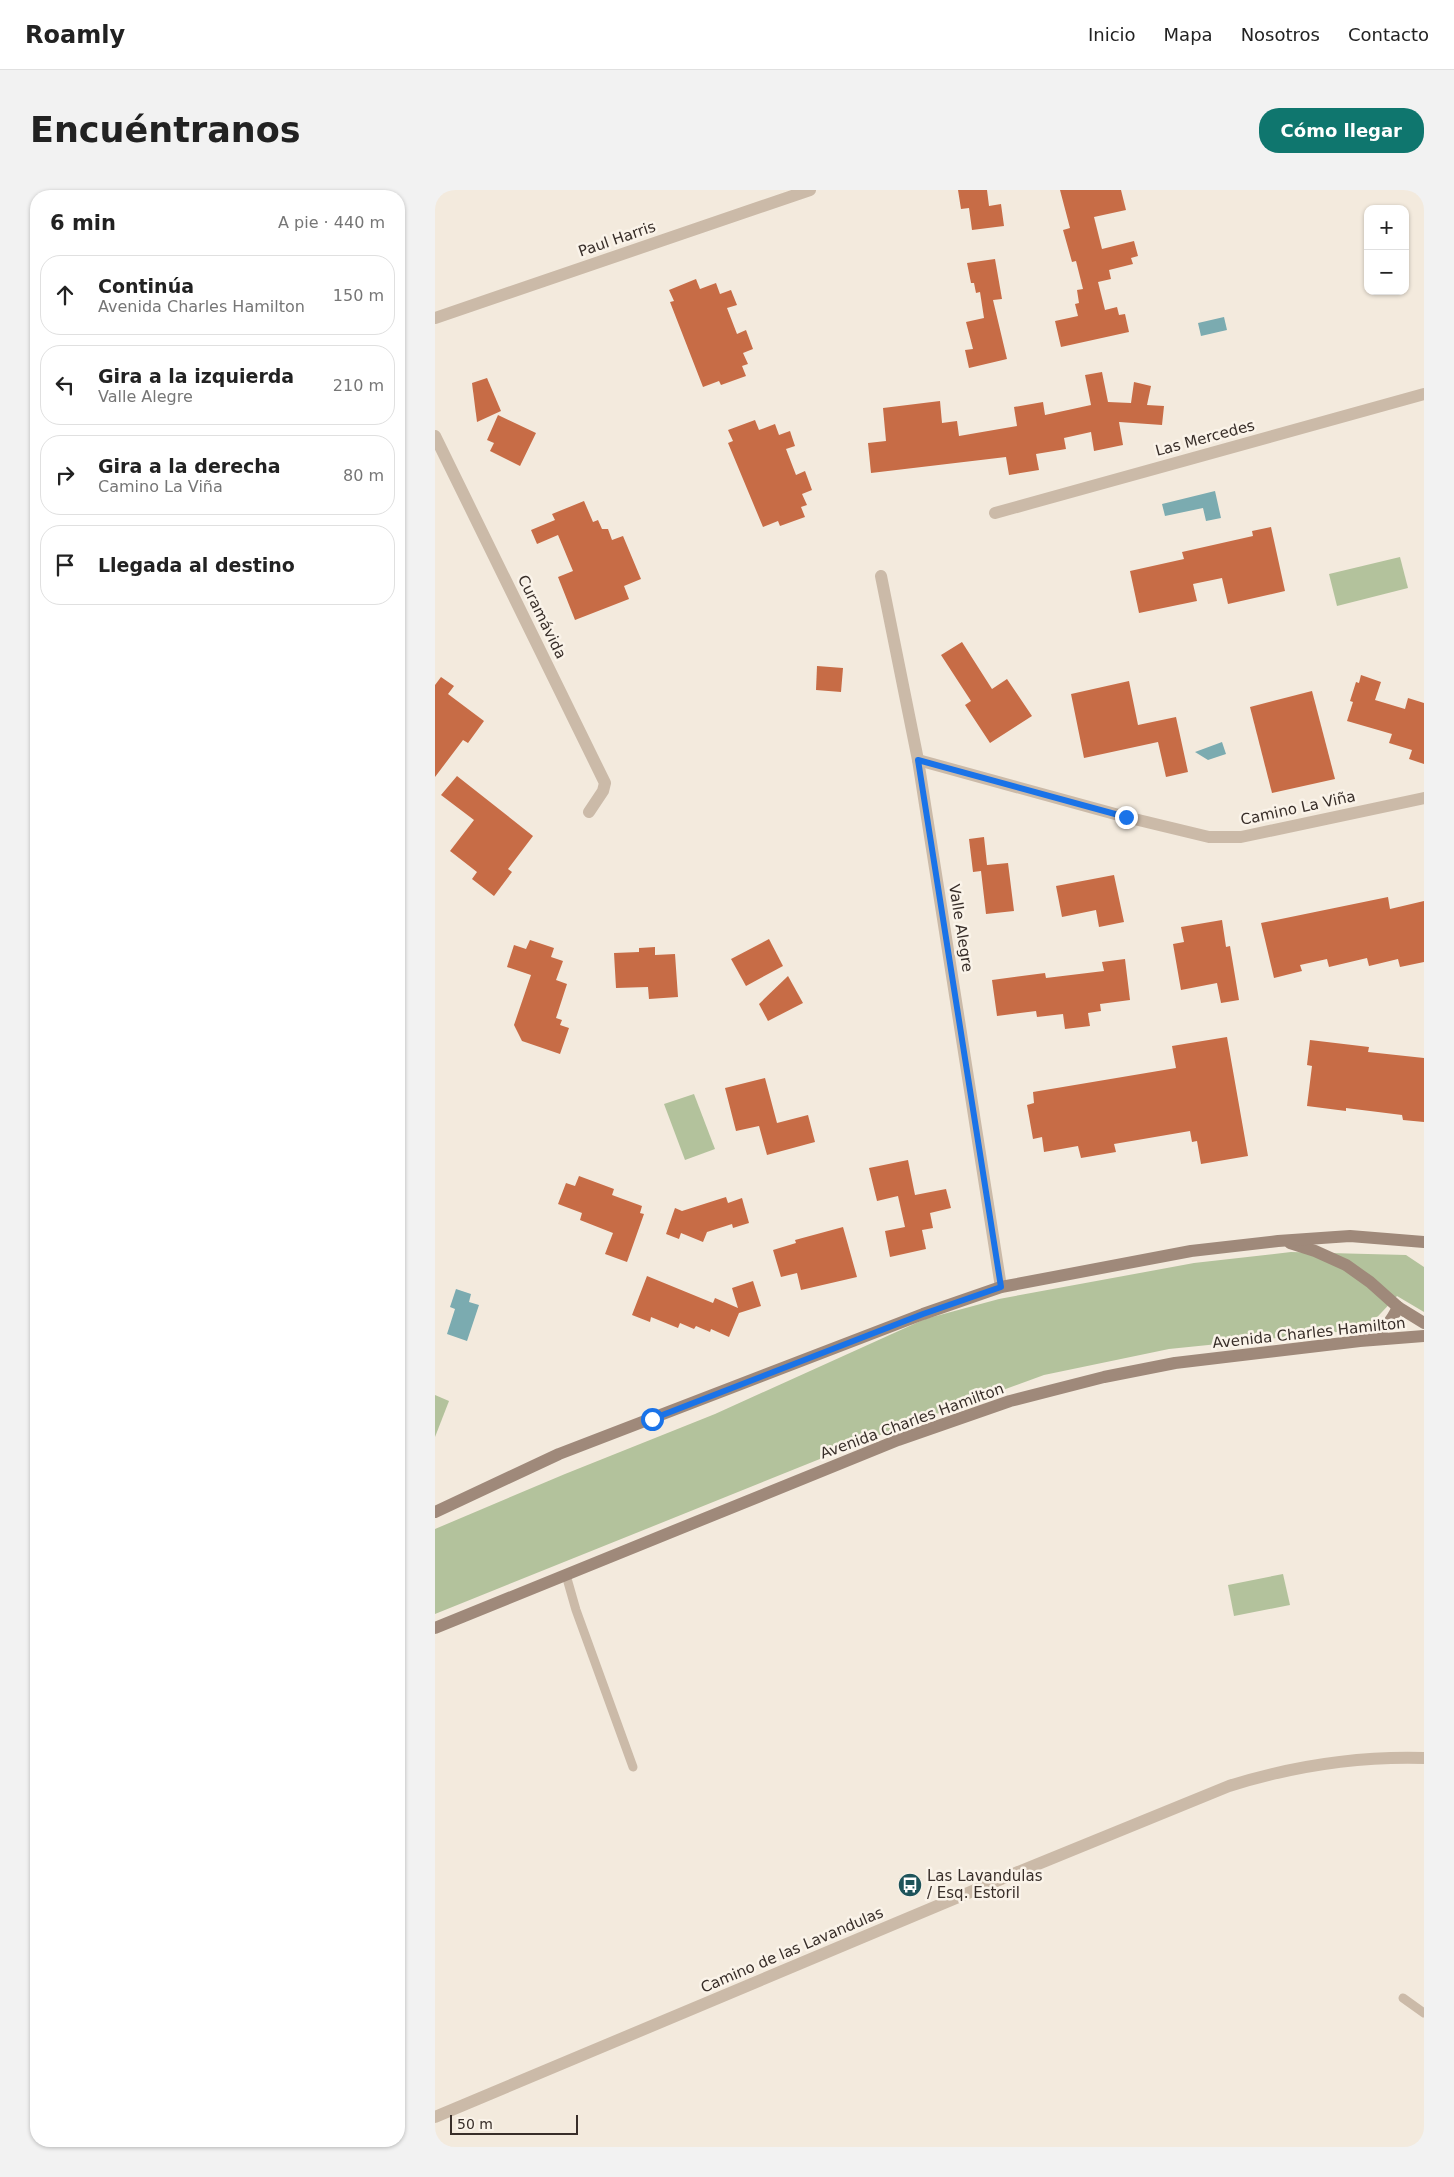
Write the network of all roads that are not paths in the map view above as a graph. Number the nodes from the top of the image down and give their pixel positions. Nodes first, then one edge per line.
1 (810, 190) edge
2 (435, 318) edge
3 (1424, 394) edge
4 (435, 436) edge
5 (995, 513) dead end
6 (881, 576) dead end
7 (918, 760) junction
8 (1424, 798) edge
9 (589, 812) dead end
10 (1278, 1241) junction
11 (1424, 1242) edge
12 (1001, 1287) junction
13 (1398, 1307) junction
14 (1424, 1323) edge
15 (1424, 1336) edge
16 (1361, 1341) junction
17 (435, 1512) edge
18 (566, 1576) junction
19 (435, 1628) edge
20 (1424, 1758) edge
21 (633, 1767) dead end
22 (1403, 1998) dead end
23 (1424, 2013) edge
24 (435, 2117) edge

1 - 2 street, Paul Harris
3 - 5 street, Las Mercedes
4 - 9 street, Curamávida
6 - 7 street, Valle Alegre
7 - 8 street, Camino La Viña
7 - 12 street, Valle Alegre
10 - 11 main road
10 - 12 main road
10 - 13 main road
12 - 17 main road
13 - 14 main road
13 - 16 main road
15 - 16 main road, Avenida Charles Hamilton
16 - 18 main road, Avenida Charles Hamilton
18 - 19 main road, Avenida Charles Hamilton
18 - 21 lane
20 - 24 street, Camino de las Lavandulas
22 - 23 lane

